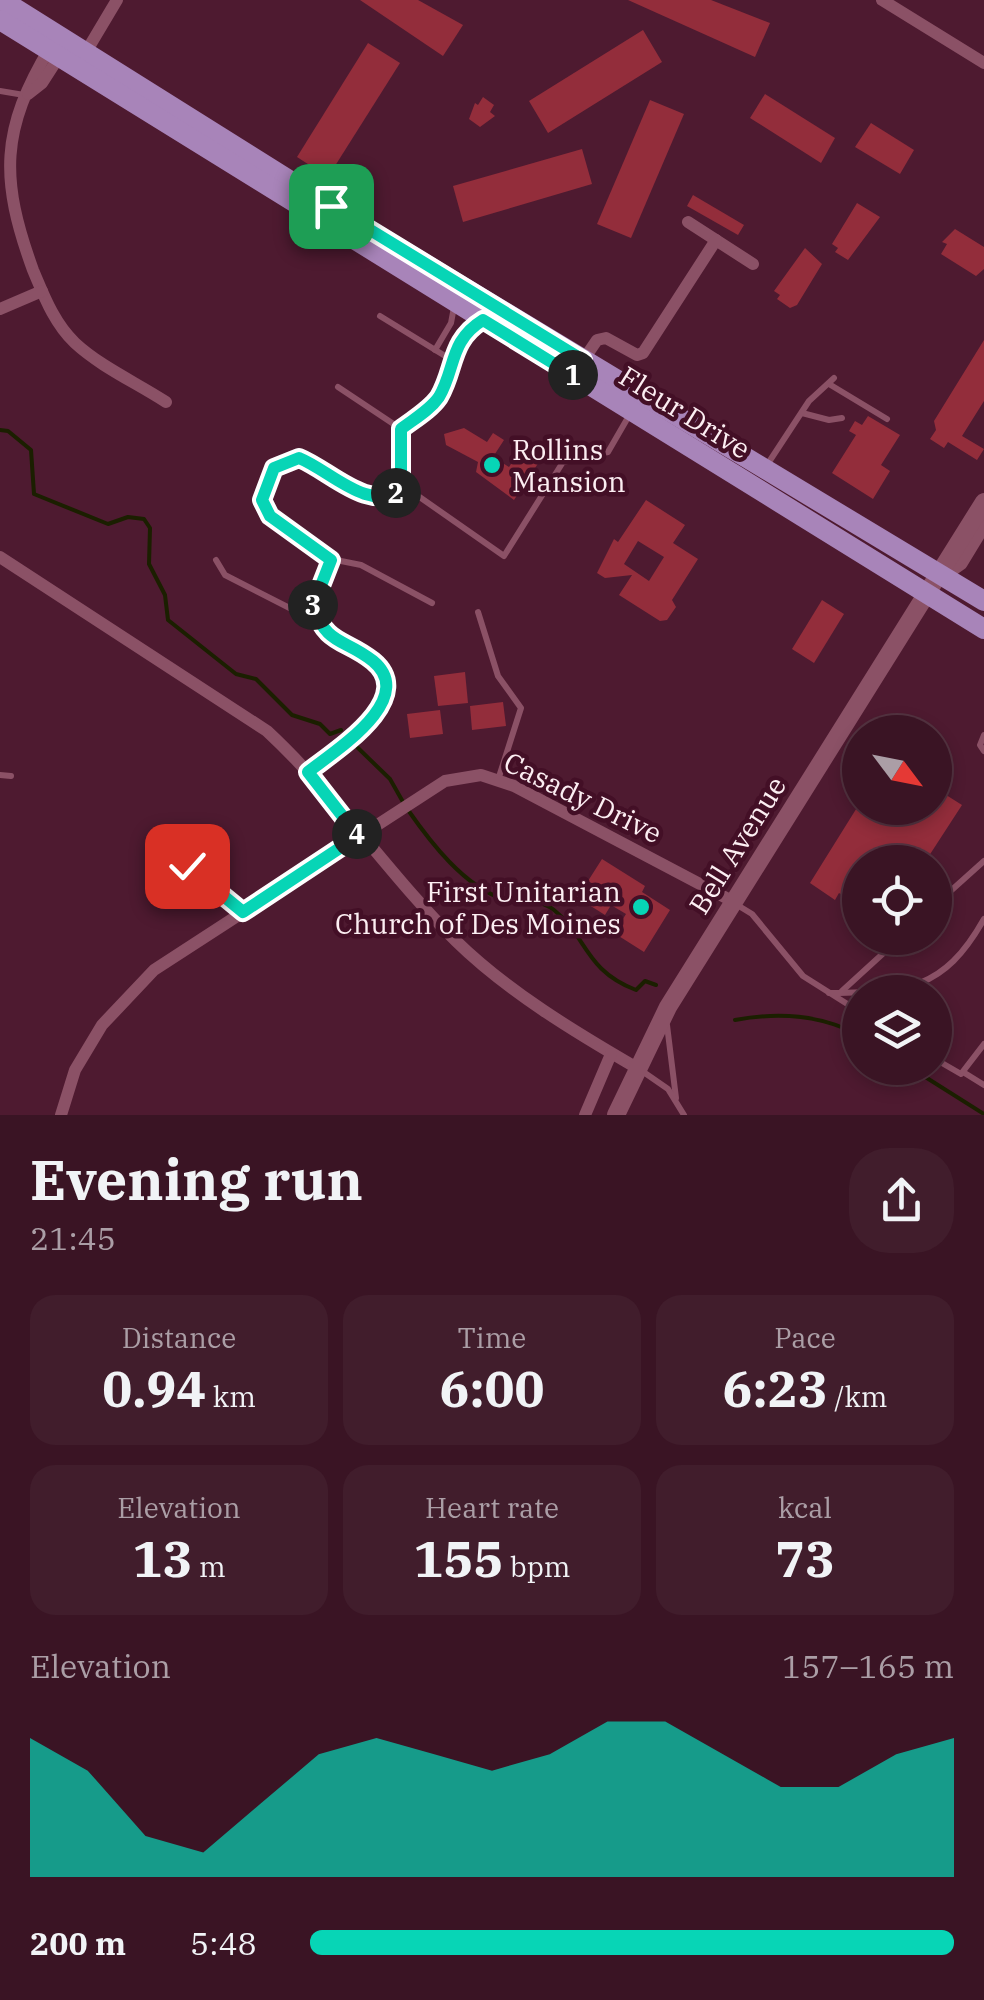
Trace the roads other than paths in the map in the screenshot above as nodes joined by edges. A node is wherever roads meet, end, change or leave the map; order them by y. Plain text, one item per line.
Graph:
1 (2, 0) edge
2 (118, 0) edge
3 (882, 0) edge
4 (0, 20) edge
5 (66, 51) junction
6 (984, 63) edge
7 (0, 91) edge
8 (26, 96) junction
9 (4, 140) edge
10 (688, 222) dead end
11 (716, 240) junction
12 (753, 264) dead end
13 (42, 291) junction
14 (454, 301) junction
15 (0, 309) edge
16 (380, 316) dead end
17 (451, 323) junction
18 (475, 326) junction
19 (436, 350) junction
20 (450, 359) junction
21 (578, 368) junction
22 (338, 388) dead end
23 (166, 402) dead end
24 (637, 403) junction
25 (802, 413) junction
26 (842, 418) dead end
27 (886, 420) dead end
28 (401, 429) junction
29 (581, 461) junction
30 (583, 470) dead end
31 (759, 478) junction
32 (400, 484) junction
33 (984, 502) edge
34 (984, 520) edge
35 (966, 550) junction
36 (0, 557) edge
37 (216, 560) dead end
38 (331, 560) junction
39 (942, 574) junction
40 (984, 593) edge
41 (929, 594) junction
42 (984, 601) edge
43 (432, 603) dead end
44 (478, 612) dead end
45 (318, 622) junction
46 (984, 629) edge
47 (984, 735) edge
48 (984, 751) edge
49 (308, 772) junction
50 (0, 775) edge
51 (10, 776) dead end
52 (498, 780) junction
53 (358, 836) junction
54 (984, 860) edge
55 (187, 866) dead end
56 (952, 890) edge
57 (734, 902) junction
58 (243, 912) junction
59 (984, 919) edge
60 (881, 955) edge
61 (829, 992) junction
62 (840, 992) junction
63 (842, 1000) edge
64 (668, 1007) junction
65 (984, 1044) edge
66 (612, 1054) junction
67 (952, 1066) edge
68 (636, 1068) junction
69 (963, 1072) junction
70 (984, 1085) edge
71 (676, 1098) junction
72 (61, 1115) edge
73 (586, 1115) edge
74 (616, 1115) edge
75 (684, 1115) edge

1 - 5 main road, Fleur Drive
2 - 5 street
3 - 6 street
4 - 5 main road, Fleur Drive
5 - 8 street
5 - 14 main road, Fleur Drive
5 - 21 main road, Fleur Drive
7 - 8 lane
8 - 9 street
9 - 13 street
10 - 11 street
11 - 12 street
11 - 21 street
13 - 15 street
13 - 23 street
14 - 17 lane
14 - 18 main road, Fleur Drive
16 - 19 lane
17 - 18 lane
17 - 19 lane
18 - 20 lane
18 - 21 main road, Fleur Drive
19 - 20 lane
20 - 28 lane
21 - 24 main road, Fleur Drive
22 - 28 lane
24 - 29 lane
24 - 31 main road, Fleur Drive
25 - 26 lane
25 - 27 lane
25 - 31 lane
28 - 32 lane
29 - 30 lane
29 - 32 lane
31 - 39 main road, Fleur Drive
31 - 41 main road, Fleur Drive
32 - 38 lane
33 - 39 main road, Bell Avenue
34 - 35 main road, Bell Avenue
35 - 39 main road, Bell Avenue
35 - 40 main road
36 - 49 street
37 - 45 lane
38 - 43 lane
38 - 45 lane
39 - 41 main road, Bell Avenue
39 - 42 main road, Fleur Drive
41 - 46 main road, Fleur Drive
41 - 57 main road, Bell Avenue
44 - 52 lane
45 - 49 lane
47 - 48 lane
49 - 53 street
50 - 51 lane
52 - 53 street, Casady Drive
52 - 57 street, Casady Drive
53 - 58 street, Casady Drive
53 - 66 street
54 - 56 lane
55 - 58 lane
57 - 61 lane
57 - 64 main road, Bell Avenue
58 - 72 street, Casady Drive
59 - 62 lane
60 - 62 lane
61 - 62 lane
61 - 63 lane
64 - 68 main road, Bell Avenue
64 - 71 lane
65 - 69 lane
66 - 68 street
66 - 73 street
67 - 69 lane
68 - 71 lane
68 - 74 main road, Bell Avenue
69 - 70 lane
71 - 75 lane

